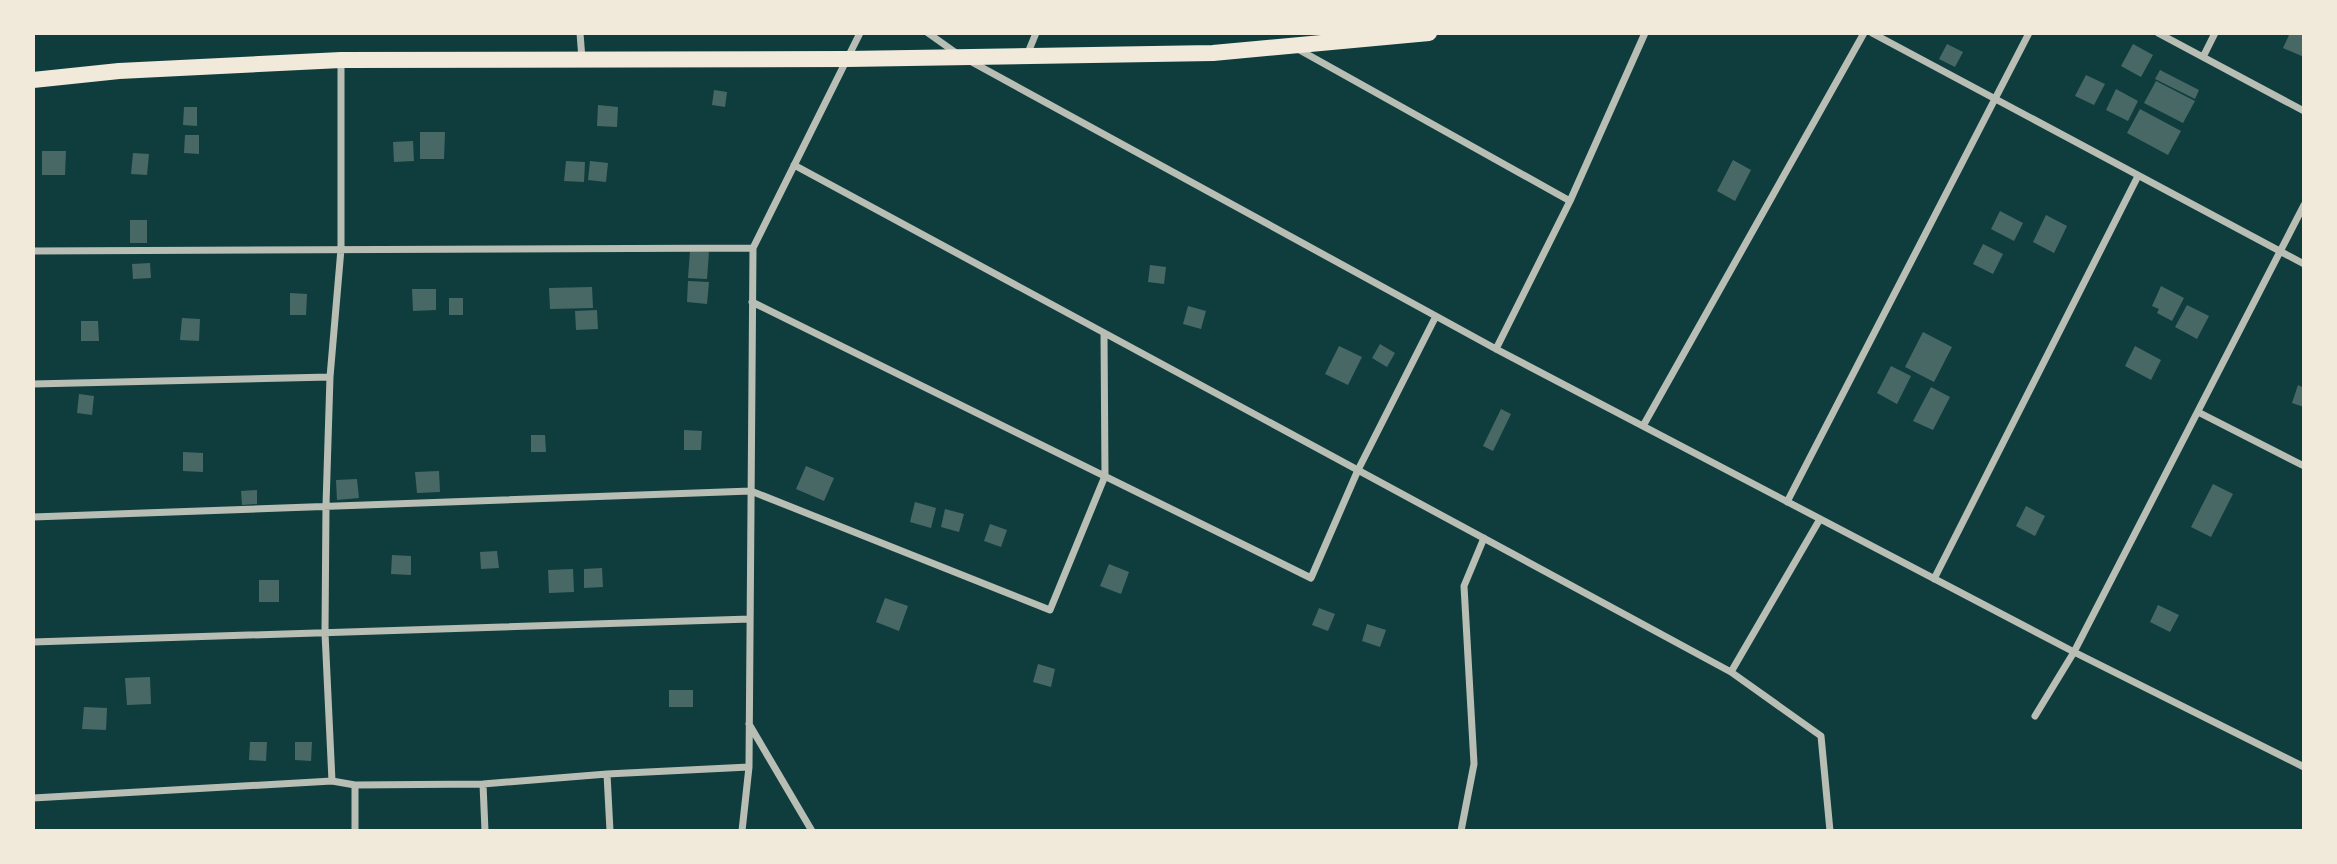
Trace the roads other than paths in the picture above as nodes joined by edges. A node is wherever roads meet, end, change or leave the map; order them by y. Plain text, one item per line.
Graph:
1 (580, 33) edge
2 (860, 33) edge
3 (928, 33) edge
4 (1037, 33) edge
5 (1429, 33) edge
6 (1645, 33) edge
7 (1864, 33) edge
8 (1872, 33) edge
9 (2029, 33) edge
10 (2158, 33) edge
11 (2215, 33) edge
12 (1293, 46) junction
13 (1027, 56) junction
14 (963, 57) junction
15 (2203, 57) junction
16 (582, 59) junction
17 (847, 59) junction
18 (341, 60) junction
19 (33, 80) edge
20 (1995, 99) junction
21 (2304, 111) edge
22 (794, 165) junction
23 (2138, 176) junction
24 (1570, 201) junction
25 (2304, 205) edge
26 (753, 248) junction
27 (341, 250) junction
28 (33, 251) edge
29 (2281, 251) junction
30 (2304, 264) edge
31 (752, 302) junction
32 (1436, 316) junction
33 (1104, 333) junction
34 (1496, 349) junction
35 (330, 377) junction
36 (33, 384) edge
37 (2197, 412) junction
38 (1643, 426) junction
39 (2304, 466) edge
40 (1357, 470) junction
41 (1105, 477) junction
42 (751, 491) junction
43 (1787, 502) junction
44 (326, 505) junction
45 (33, 517) edge
46 (1819, 519) junction
47 (1484, 538) junction
48 (1934, 579) junction
49 (750, 619) junction
50 (325, 633) junction
51 (33, 642) edge
52 (2074, 652) junction
53 (1731, 672) junction
54 (2035, 716) dead end
55 (749, 723) junction
56 (749, 767) junction
57 (2304, 767) edge
58 (607, 774) junction
59 (332, 781) junction
60 (483, 784) junction
61 (355, 785) junction
62 (33, 797) edge
63 (355, 831) edge
64 (485, 831) edge
65 (610, 831) edge
66 (742, 831) edge
67 (812, 831) edge
68 (1461, 831) edge
69 (1830, 831) edge

1 - 16 street
2 - 17 street
3 - 14 street
4 - 13 street
5 - 12 main road
6 - 24 street
7 - 38 street
8 - 20 street
9 - 20 street
10 - 15 street
11 - 15 street
12 - 13 main road
12 - 24 street
13 - 14 main road
14 - 17 main road
14 - 32 street
15 - 21 street
16 - 17 main road
16 - 18 main road
17 - 22 street
18 - 19 main road
18 - 27 street
20 - 23 street
20 - 43 street
22 - 26 street
22 - 33 street
23 - 29 street
23 - 48 street
24 - 34 street
25 - 29 street
26 - 27 street
26 - 31 street
27 - 28 street
27 - 35 street
29 - 30 street
29 - 37 street
31 - 41 street
31 - 42 street
32 - 34 street
32 - 40 street
33 - 40 street
33 - 41 street
34 - 38 street
35 - 36 street
35 - 44 street
37 - 39 street
37 - 52 street
38 - 43 street
40 - 41 street
40 - 47 street
41 - 42 street
42 - 44 street
42 - 49 street
43 - 46 street
44 - 45 street
44 - 50 street
46 - 48 street
46 - 53 street
47 - 53 street
47 - 68 street
48 - 52 street
49 - 50 street
49 - 55 street
50 - 51 street
50 - 59 street
52 - 54 street
52 - 57 street
53 - 69 street
55 - 56 street
55 - 67 street
56 - 58 street
56 - 66 street
58 - 60 street
58 - 65 street
59 - 61 street
59 - 62 street
60 - 61 street
60 - 64 street
61 - 63 street

